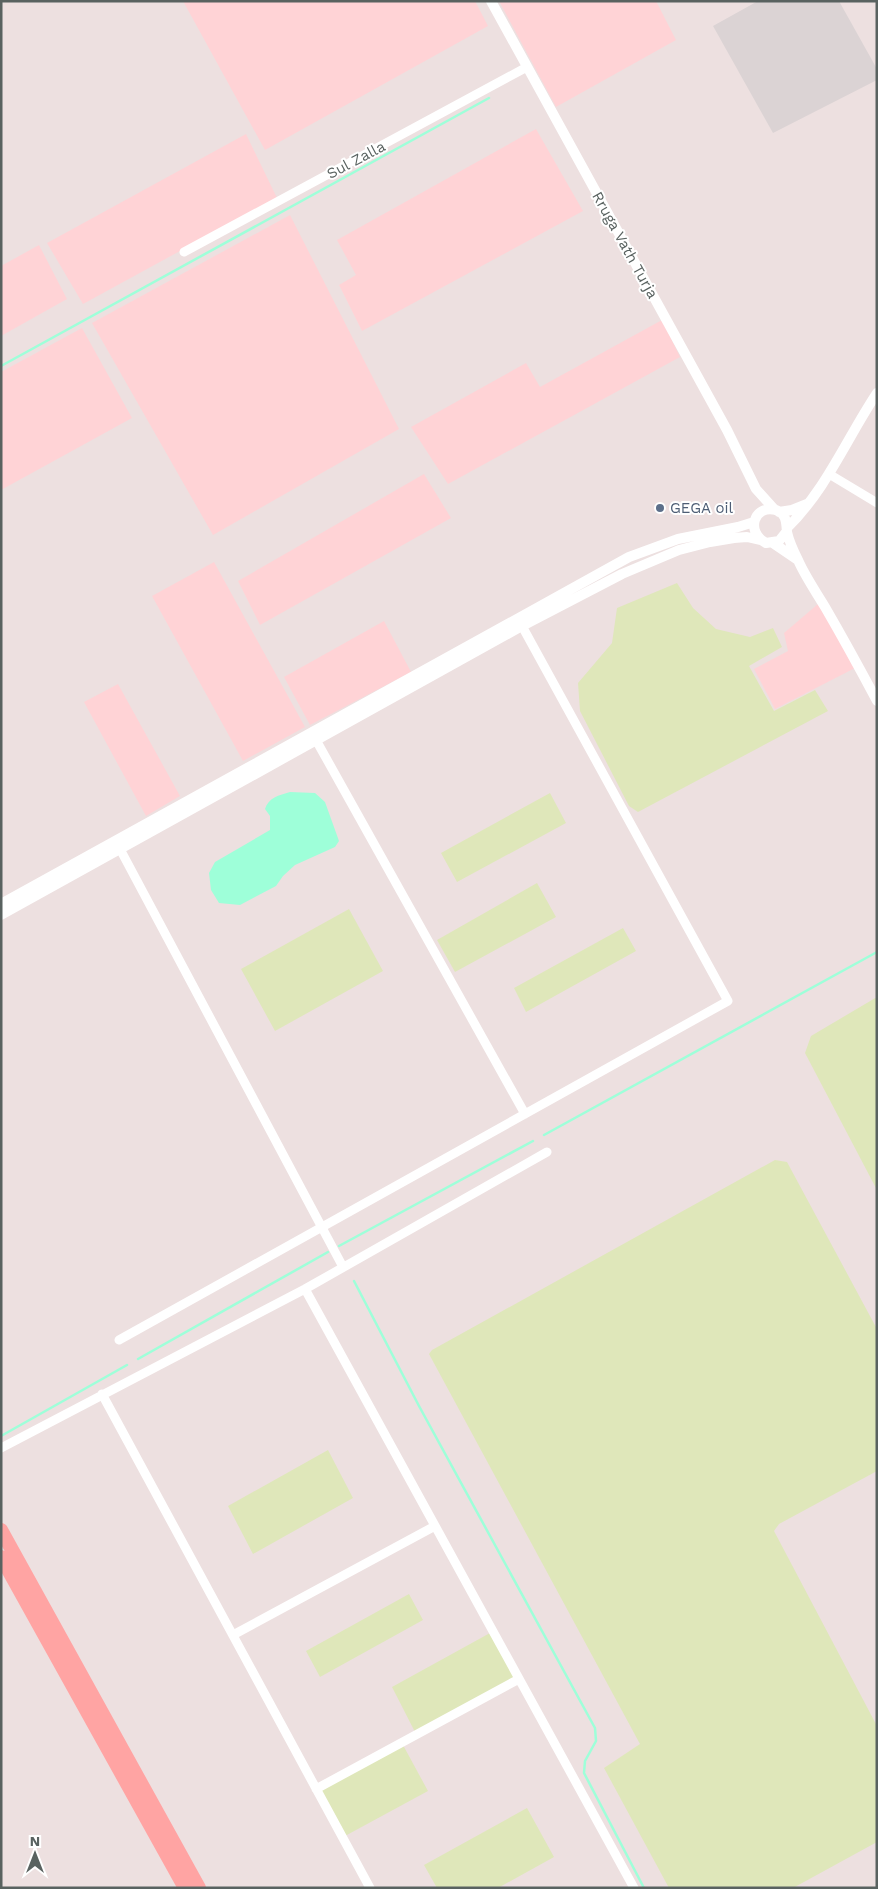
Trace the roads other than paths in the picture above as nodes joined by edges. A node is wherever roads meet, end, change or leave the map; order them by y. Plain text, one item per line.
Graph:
1 (491, 1) edge
2 (527, 68) junction
3 (184, 252) dead end
4 (877, 393) edge
5 (829, 474) junction
6 (756, 490) junction
7 (877, 503) edge
8 (808, 504) junction
9 (777, 511) junction
10 (756, 519) junction
11 (787, 530) junction
12 (760, 540) junction
13 (772, 544) junction
14 (798, 560) junction
15 (522, 626) junction
16 (877, 701) edge
17 (316, 740) junction
18 (120, 850) junction
19 (1, 904) edge
20 (1, 915) edge
21 (525, 1114) junction
22 (546, 1152) dead end
23 (323, 1228) junction
24 (343, 1267) junction
25 (305, 1289) junction
26 (119, 1340) dead end
27 (102, 1394) junction
28 (1, 1448) edge
29 (435, 1526) junction
30 (1, 1530) edge
31 (1, 1557) edge
32 (233, 1635) junction
33 (519, 1679) junction
34 (316, 1789) junction
35 (631, 1887) edge
36 (185, 1888) edge
37 (199, 1888) edge
38 (370, 1888) edge

1 - 2 street, Rruga Vath Turja
2 - 3 street, Sul Zalla
2 - 6 street, Rruga Vath Turja
4 - 5 street
5 - 7 street
5 - 8 street
6 - 9 street, Rruga Vath Turja
6 - 10 street, Rruga Vath Turja
8 - 9 street
8 - 11 street
9 - 10 street
9 - 11 street, Rruga Vath Turja
10 - 12 street, Rruga Vath Turja
10 - 19 street
11 - 13 street
11 - 14 street, Rruga Vath Turja
12 - 13 street, Rruga Vath Turja
12 - 15 street
13 - 14 street, Rruga Vath Turja
14 - 16 street, Rruga Vath Turja
15 - 17 street
15 - 21 street
17 - 18 street
17 - 21 street
18 - 20 street
18 - 23 street
21 - 23 street
22 - 24 street
23 - 24 street
23 - 26 street
24 - 25 street
25 - 27 street
25 - 29 street
27 - 28 street
27 - 32 street
29 - 32 street
29 - 33 street
30 - 37 main road
31 - 36 main road
32 - 34 street
33 - 34 street
33 - 35 street
34 - 38 street

